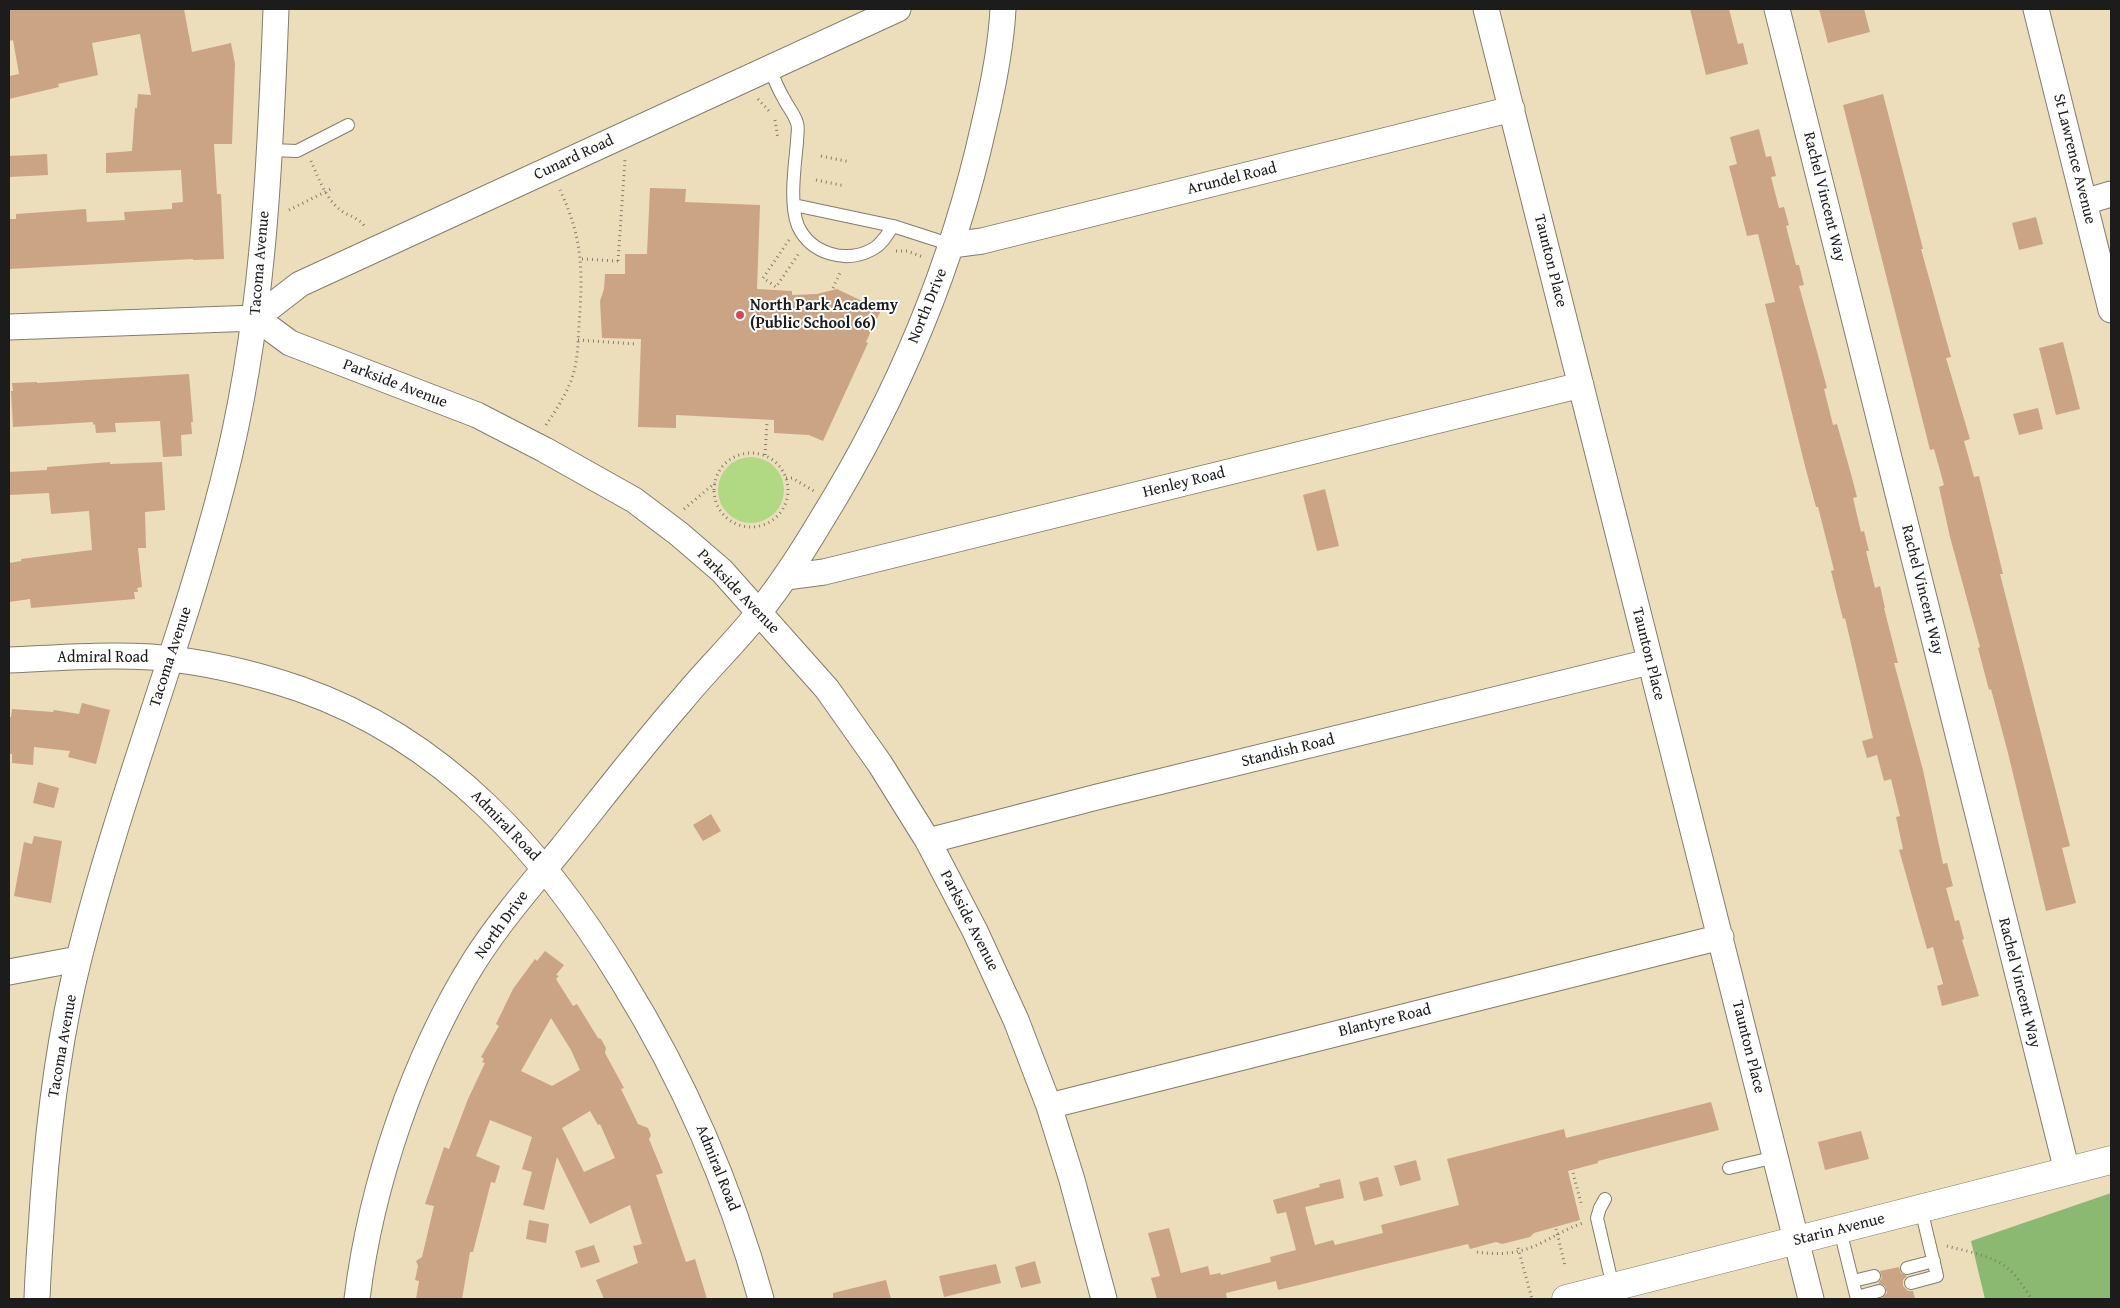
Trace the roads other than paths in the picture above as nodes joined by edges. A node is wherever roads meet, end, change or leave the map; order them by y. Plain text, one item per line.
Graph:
1 (276, 9) edge
2 (898, 9) edge
3 (1003, 9) edge
4 (1486, 9) edge
5 (1777, 9) edge
6 (2036, 9) edge
7 (770, 68) junction
8 (1512, 109) junction
9 (348, 125) dead end
10 (271, 150) junction
11 (2111, 194) edge
12 (2084, 202) junction
13 (794, 206) junction
14 (893, 226) junction
15 (952, 245) junction
16 (2111, 310) edge
17 (256, 318) junction
18 (9, 327) edge
19 (1581, 385) junction
20 (786, 577) junction
21 (760, 613) junction
22 (9, 660) edge
23 (170, 660) junction
24 (1649, 662) junction
25 (928, 841) junction
26 (545, 868) junction
27 (1720, 937) junction
28 (78, 959) junction
29 (9, 972) edge
30 (1049, 1106) junction
31 (1776, 1157) junction
32 (2111, 1160) edge
33 (1729, 1168) dead end
34 (2067, 1171) junction
35 (1605, 1199) dead end
36 (1921, 1209) junction
37 (1840, 1230) junction
38 (1797, 1241) junction
39 (1934, 1261) junction
40 (1907, 1268) dead end
41 (1874, 1276) dead end
42 (1853, 1281) junction
43 (1911, 1283) dead end
44 (1613, 1287) junction
45 (1878, 1291) dead end
46 (1857, 1298) edge
47 (37, 1299) edge
48 (356, 1299) edge
49 (762, 1299) edge
50 (1104, 1299) edge
51 (1566, 1299) edge
52 (1811, 1299) edge

1 - 10 street, Tacoma Avenue
2 - 7 street, Cunard Road
3 - 15 street, North Drive
4 - 8 street, Taunton Place
5 - 34 street, Rachel Vincent Way
6 - 12 street, St Lawrence Avenue
7 - 13 lane
7 - 17 street, Cunard Road
8 - 15 street, Arundel Road
8 - 19 street, Taunton Place
9 - 10 lane
10 - 17 street, Tacoma Avenue
11 - 12 street
12 - 16 street, St Lawrence Avenue
13 - 14 lane
13 - 14 lane
14 - 15 lane
15 - 20 street, North Drive
17 - 18 street
17 - 21 street, Parkside Avenue
17 - 23 street, Tacoma Avenue
19 - 20 street, Henley Road
19 - 24 street, Taunton Place
20 - 21 street, North Drive
21 - 25 street, Parkside Avenue
21 - 26 street, North Drive
22 - 23 street, Admiral Road
23 - 26 street, Admiral Road
23 - 28 street, Tacoma Avenue
24 - 25 street, Standish Road
24 - 27 street, Taunton Place
25 - 30 street, Parkside Avenue
26 - 48 street, North Drive
26 - 49 street, Admiral Road
27 - 30 street, Blantyre Road
27 - 31 street, Taunton Place
28 - 29 street
28 - 47 street, Tacoma Avenue
30 - 50 street, Parkside Avenue
31 - 33 lane
31 - 38 street, Taunton Place
32 - 34 street, Starin Avenue
34 - 36 street, Starin Avenue
35 - 44 lane
36 - 37 street, Starin Avenue
36 - 39 lane
37 - 38 street, Starin Avenue
37 - 42 lane
38 - 44 street, Starin Avenue
38 - 52 street, Taunton Place
39 - 40 lane
39 - 43 lane
41 - 42 lane
42 - 46 lane
44 - 51 street, Starin Avenue
45 - 46 lane

